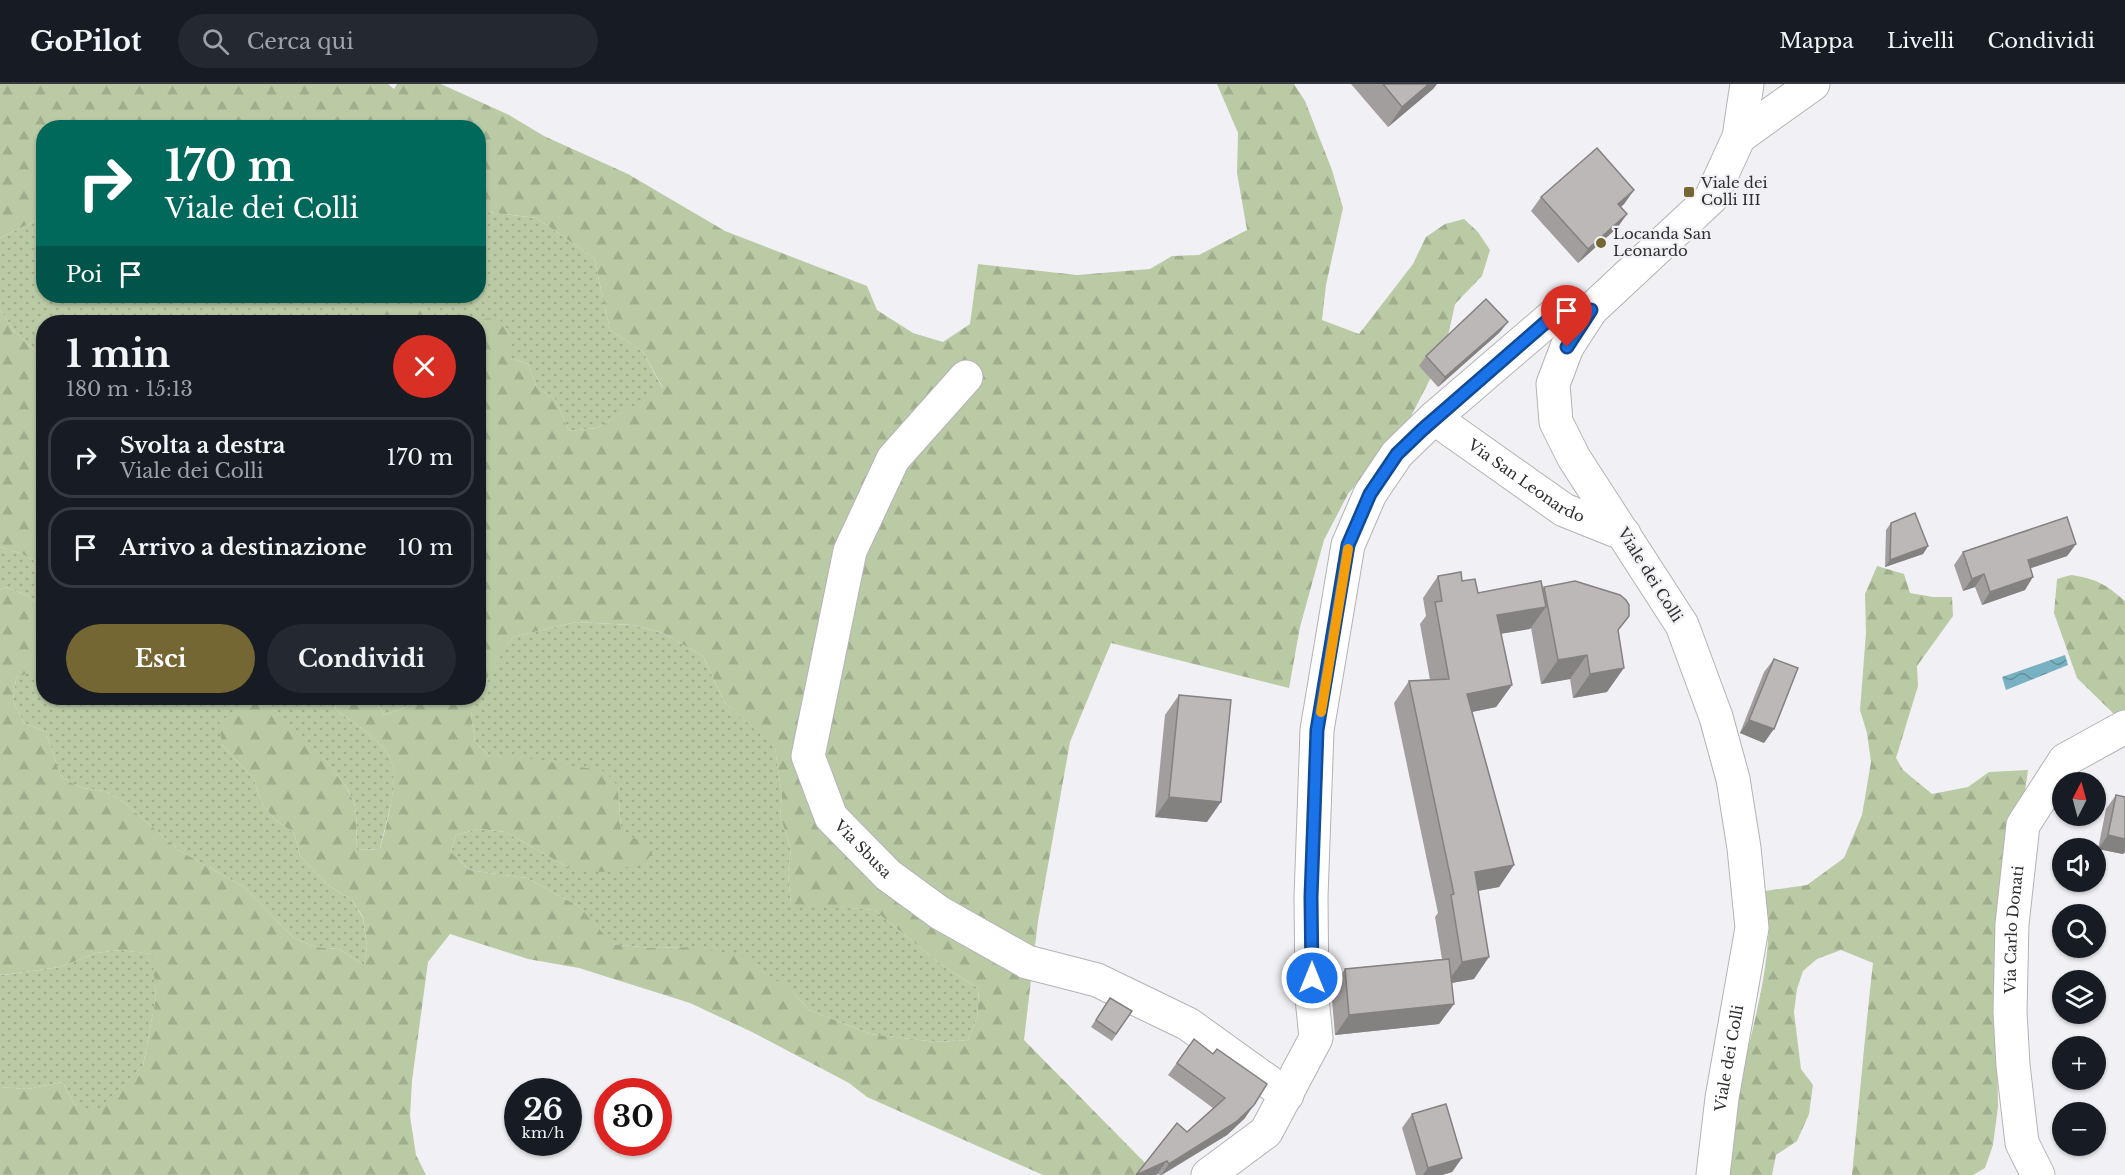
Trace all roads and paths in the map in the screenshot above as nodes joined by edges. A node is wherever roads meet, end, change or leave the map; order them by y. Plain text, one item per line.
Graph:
1 (1747, 84) edge
2 (1813, 84) edge
3 (1739, 137) junction
4 (1591, 310) junction
5 (966, 377) dead end
6 (1434, 418) junction
7 (1624, 534) junction
8 (2125, 727) edge
9 (1287, 1095) junction
10 (1208, 1175) edge
11 (1713, 1175) edge
12 (2038, 1175) edge

1 - 3 street, Viale dei Colli
2 - 3 street
3 - 4 street, Viale dei Colli
4 - 6 street
4 - 7 street, Viale dei Colli
5 - 9 street, Via Sbusa
6 - 7 street, Via San Leonardo
6 - 9 street
7 - 11 street, Viale dei Colli
8 - 12 street, Via Carlo Donati
9 - 10 street

